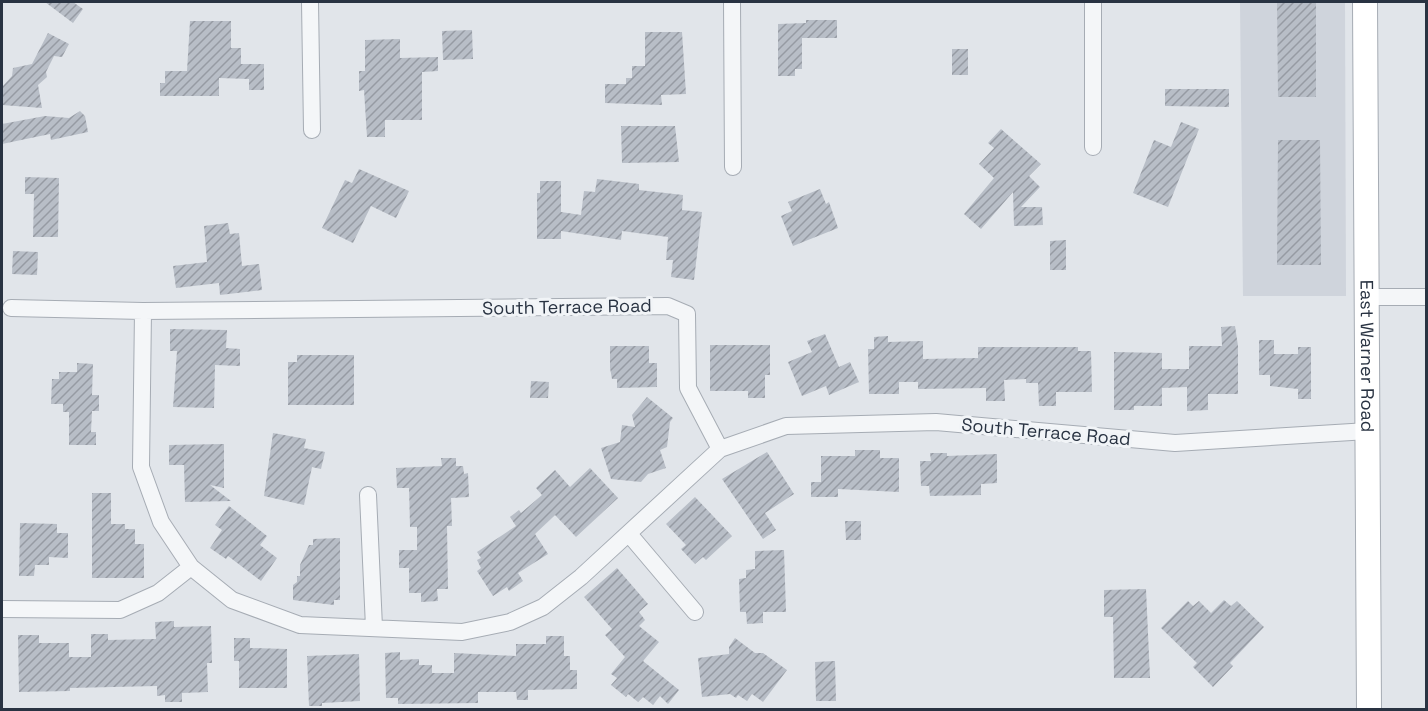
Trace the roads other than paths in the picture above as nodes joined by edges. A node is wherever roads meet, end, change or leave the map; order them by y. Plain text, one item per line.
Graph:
1 (310, 2) edge
2 (732, 2) edge
3 (1093, 2) edge
4 (1365, 2) edge
5 (312, 130) dead end
6 (1093, 147) dead end
7 (733, 167) dead end
8 (1367, 297) junction
9 (1426, 297) edge
10 (11, 308) dead end
11 (143, 311) junction
12 (1368, 431) junction
13 (720, 449) junction
14 (368, 495) dead end
15 (629, 534) junction
16 (191, 567) junction
17 (2, 609) edge
18 (695, 612) dead end
19 (374, 627) junction
20 (1369, 710) edge

1 - 5 street
2 - 7 street
3 - 6 street
4 - 8 main road, East Warner Road
8 - 9 street
8 - 12 main road, East Warner Road
10 - 11 street, South Terrace Road
11 - 13 street, South Terrace Road
11 - 16 street
12 - 13 street, South Terrace Road
12 - 20 main road, East Warner Road
13 - 15 street
14 - 19 street
15 - 18 street
15 - 19 street
16 - 17 street
16 - 19 street

